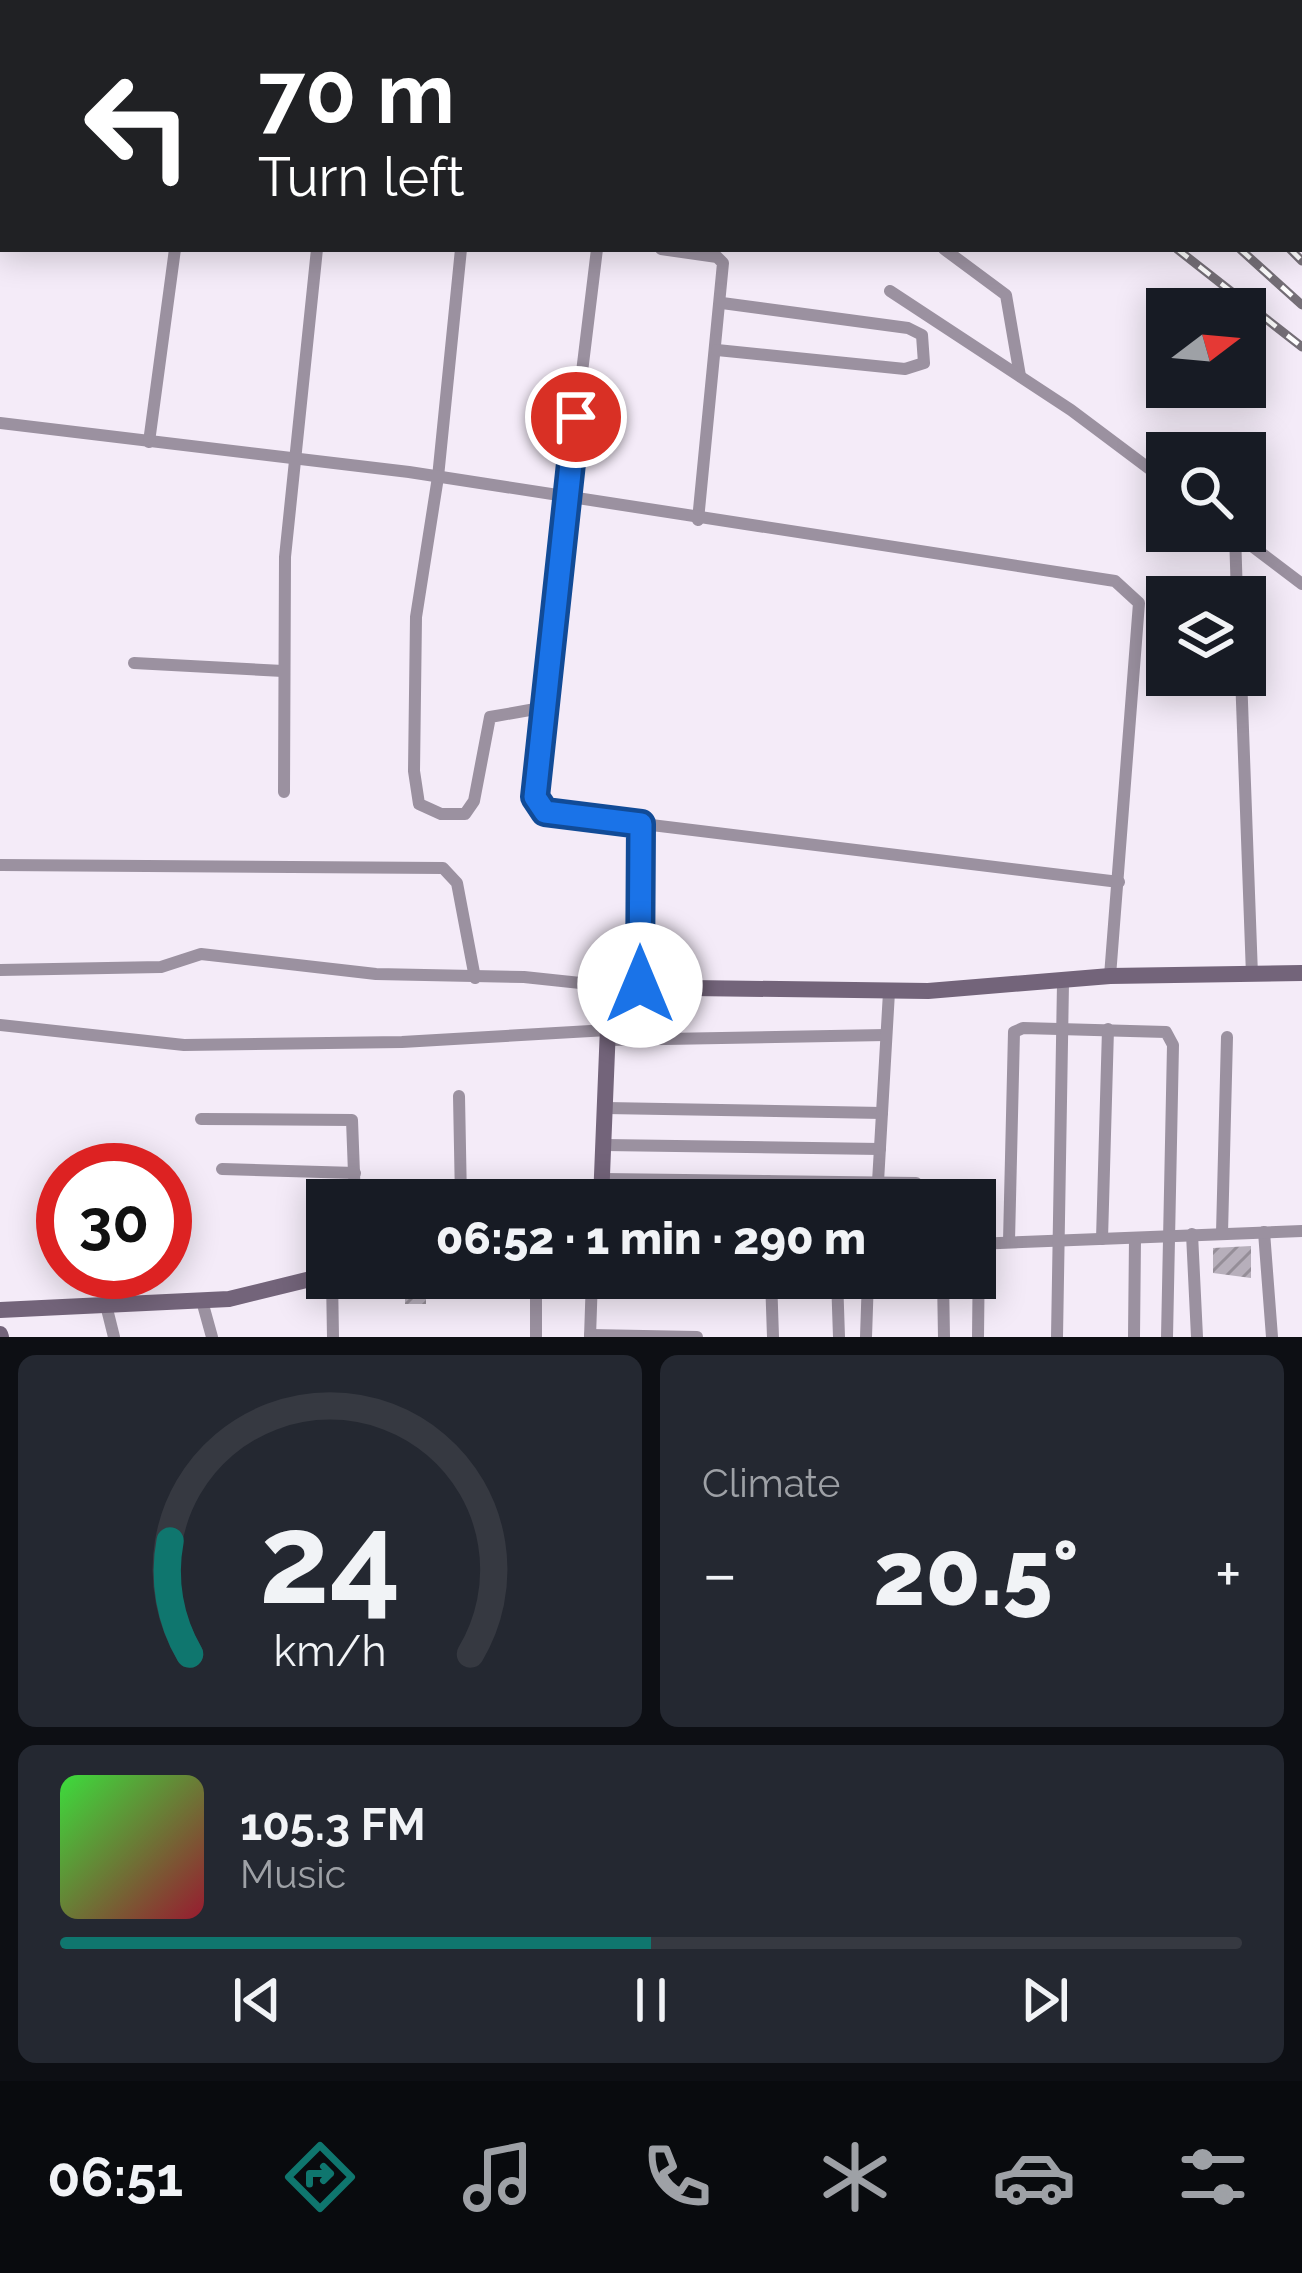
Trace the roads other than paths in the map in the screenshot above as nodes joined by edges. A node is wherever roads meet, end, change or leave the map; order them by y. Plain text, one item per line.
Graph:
1 (175, 252) edge
2 (317, 252) edge
3 (461, 252) edge
4 (597, 252) edge
5 (682, 252) edge
6 (948, 252) edge
7 (890, 291) dead end
8 (722, 303) junction
9 (717, 350) junction
10 (1020, 376) junction
11 (0, 423) edge
12 (148, 442) junction
13 (294, 460) junction
14 (1146, 467) edge
15 (438, 477) junction
16 (566, 498) junction
17 (698, 520) junction
18 (1260, 552) edge
19 (1302, 584) edge
20 (134, 663) dead end
21 (283, 671) junction
22 (1241, 696) edge
23 (541, 707) junction
24 (284, 792) dead end
25 (641, 824) junction
26 (0, 865) edge
27 (1119, 882) junction
28 (0, 970) edge
29 (1302, 973) edge
30 (1252, 975) junction
31 (1110, 976) junction
32 (475, 978) junction
33 (1064, 982) junction
34 (640, 985) junction
35 (618, 987) junction
36 (889, 992) junction
37 (0, 1025) edge
38 (1062, 1028) junction
39 (1108, 1029) junction
40 (608, 1035) junction
41 (886, 1036) junction
42 (1227, 1037) dead end
43 (459, 1096) dead end
44 (606, 1108) junction
45 (882, 1113) junction
46 (201, 1119) dead end
47 (605, 1145) junction
48 (880, 1149) junction
49 (222, 1169) dead end
50 (356, 1173) junction
51 (356, 1179) edge
52 (461, 1179) edge
53 (604, 1179) edge
54 (878, 1179) edge
55 (1302, 1231) edge
56 (1264, 1232) junction
57 (1222, 1233) junction
58 (1192, 1234) junction
59 (1135, 1238) junction
60 (1170, 1238) junction
61 (1102, 1239) junction
62 (1058, 1240) junction
63 (1009, 1241) junction
64 (996, 1242) edge
65 (306, 1282) edge
66 (330, 1299) edge
67 (536, 1299) edge
68 (591, 1299) edge
69 (772, 1299) edge
70 (837, 1299) edge
71 (867, 1299) edge
72 (944, 1299) edge
73 (978, 1299) edge
74 (202, 1301) junction
75 (106, 1305) junction
76 (0, 1310) edge
77 (590, 1336) edge
78 (697, 1336) edge
79 (114, 1337) edge
80 (212, 1337) edge
81 (332, 1337) edge
82 (536, 1337) edge
83 (773, 1337) edge
84 (838, 1337) edge
85 (866, 1337) edge
86 (944, 1337) edge
87 (978, 1337) edge
88 (1057, 1337) edge
89 (1134, 1337) edge
90 (1167, 1337) edge
91 (1197, 1337) edge
92 (1272, 1337) edge

1 - 12 street
2 - 13 street
3 - 15 street
4 - 16 street
5 - 8 street
6 - 10 street
7 - 10 street
8 - 9 street
8 - 9 street
9 - 17 street
10 - 14 street
11 - 12 street
12 - 13 street
13 - 15 street
13 - 21 street
15 - 16 street
15 - 23 street
16 - 17 street
16 - 23 street
17 - 27 street
18 - 19 street
20 - 21 street
21 - 24 street
22 - 30 street
23 - 25 street
25 - 27 street
25 - 34 street
26 - 32 street
27 - 31 street
28 - 32 street
29 - 30 street
30 - 31 street
31 - 33 street
32 - 35 street
33 - 36 street
33 - 38 street
34 - 35 street
34 - 36 street
35 - 40 street
36 - 41 street
37 - 40 street
38 - 39 street
38 - 62 street
38 - 63 street
39 - 60 street
39 - 61 street
40 - 41 street
40 - 44 street
41 - 45 street
42 - 57 street
43 - 52 street
44 - 45 street
44 - 47 street
45 - 48 street
46 - 50 street
47 - 48 street
47 - 53 street
48 - 54 street
49 - 50 street
50 - 51 street
55 - 56 street
56 - 57 street
56 - 92 street
57 - 58 street
58 - 60 street
58 - 91 street
59 - 60 street
59 - 61 street
59 - 89 street
60 - 90 street
61 - 62 street
62 - 63 street
62 - 88 street
63 - 64 street
65 - 74 street
66 - 81 street
67 - 82 street
68 - 77 street
69 - 83 street
70 - 84 street
71 - 85 street
72 - 86 street
73 - 87 street
74 - 75 street
74 - 80 street
75 - 76 street
75 - 79 street
77 - 78 street

